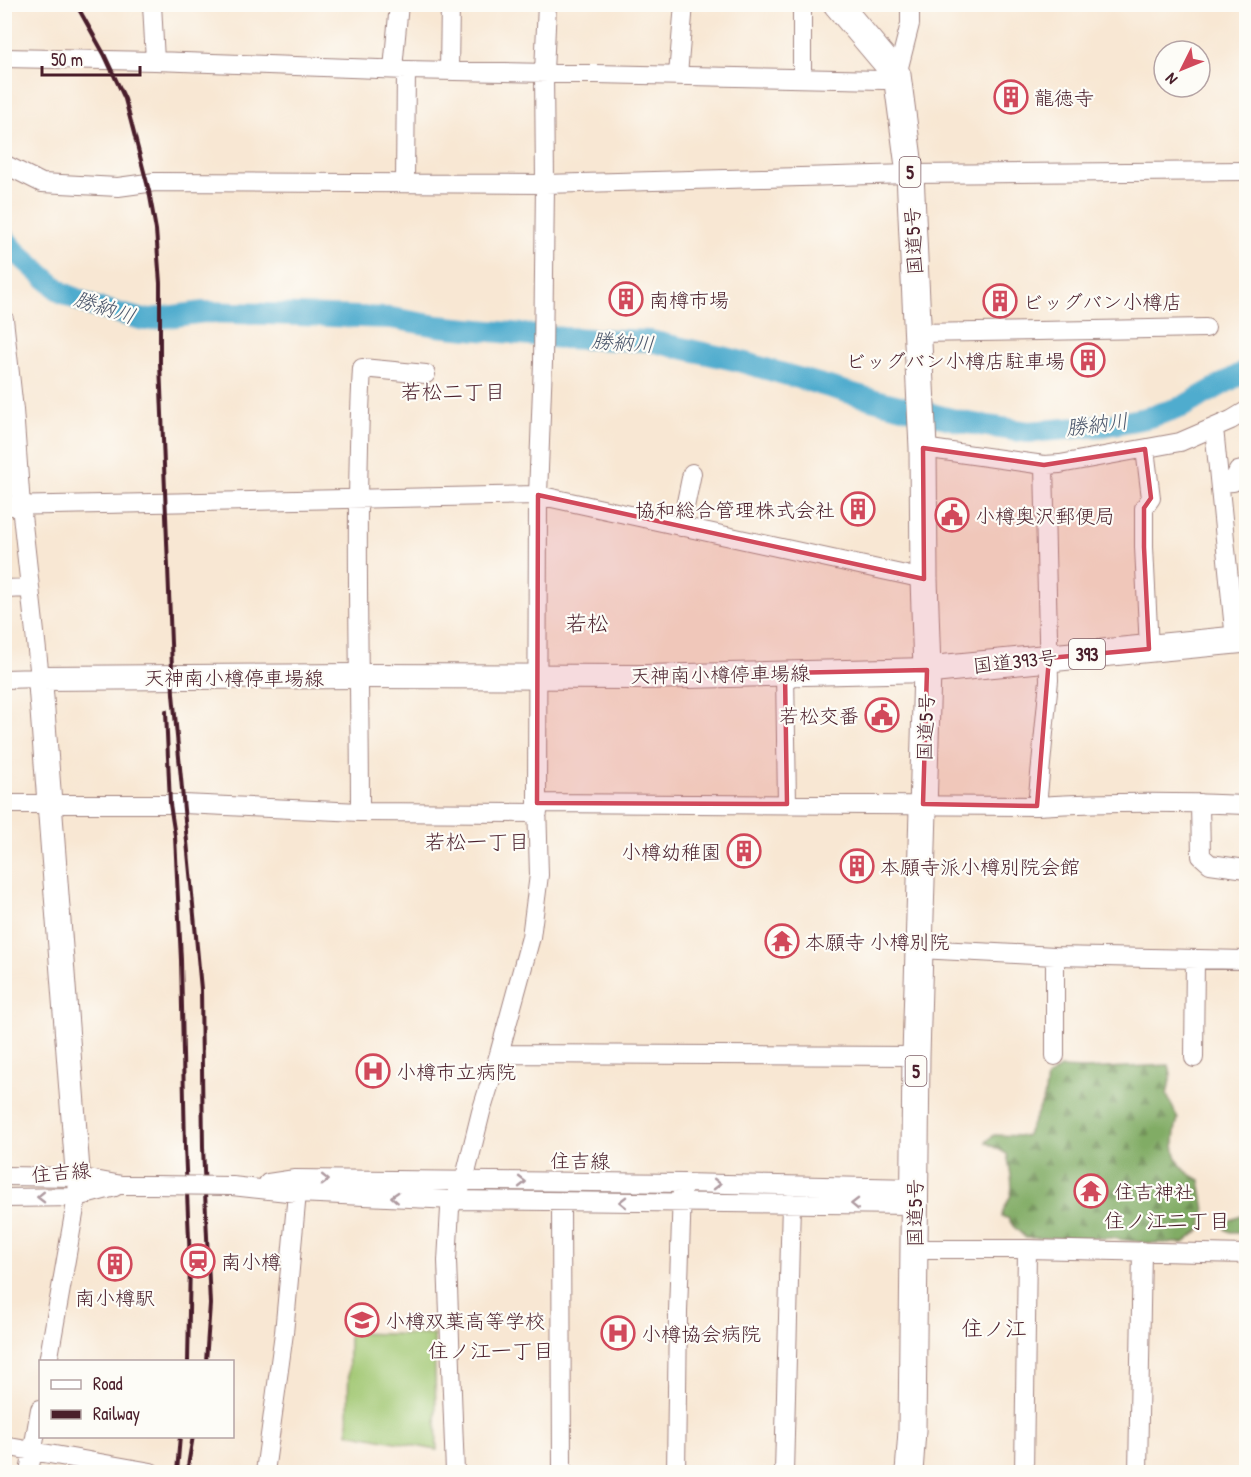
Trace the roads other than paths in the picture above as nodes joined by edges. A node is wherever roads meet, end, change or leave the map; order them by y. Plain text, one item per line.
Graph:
1 (152, 4) edge
2 (399, 4) edge
3 (450, 4) edge
4 (547, 4) edge
5 (684, 4) edge
6 (802, 4) edge
7 (837, 4) edge
8 (910, 4) edge
9 (4, 58) edge
10 (155, 61) junction
11 (399, 70) junction
12 (449, 70) junction
13 (544, 72) junction
14 (678, 75) junction
15 (897, 75) junction
16 (802, 78) junction
17 (4, 164) edge
18 (1246, 171) edge
19 (910, 174) junction
20 (405, 182) junction
21 (545, 184) junction
22 (4, 319) edge
23 (1206, 328) dead end
24 (917, 333) junction
25 (426, 374) dead end
26 (9, 410) edge
27 (1246, 411) edge
28 (1214, 428) junction
29 (923, 448) junction
30 (1145, 449) junction
31 (1044, 465) junction
32 (1246, 469) edge
33 (692, 473) dead end
34 (1220, 483) junction
35 (538, 495) junction
36 (357, 500) junction
37 (13, 506) edge
38 (681, 526) junction
39 (924, 579) junction
40 (29, 588) junction
41 (4, 589) edge
42 (1241, 639) edge
43 (1149, 649) junction
44 (1049, 657) junction
45 (927, 670) junction
46 (785, 673) junction
47 (360, 676) junction
48 (539, 676) junction
49 (40, 678) junction
50 (4, 679) edge
51 (1200, 803) junction
52 (4, 804) edge
53 (49, 804) junction
54 (788, 804) junction
55 (923, 804) junction
56 (1246, 805) edge
57 (1038, 806) junction
58 (538, 808) junction
59 (360, 812) junction
60 (1246, 869) edge
61 (919, 949) junction
62 (1055, 956) junction
63 (1195, 959) junction
64 (1246, 960) edge
65 (499, 1054) junction
66 (916, 1056) junction
67 (1055, 1056) dead end
68 (1194, 1058) dead end
69 (4, 1176) edge
70 (464, 1182) junction
71 (683, 1183) junction
72 (239, 1186) junction
73 (78, 1187) junction
74 (297, 1193) junction
75 (913, 1196) junction
76 (4, 1198) edge
77 (454, 1200) junction
78 (561, 1201) junction
79 (682, 1203) junction
80 (790, 1203) junction
81 (914, 1249) junction
82 (1027, 1249) junction
83 (1142, 1251) junction
84 (1246, 1254) edge
85 (48, 1360) edge
86 (39, 1415) edge
87 (4, 1446) edge
88 (33, 1451) junction
89 (121, 1470) edge
90 (29, 1473) edge
91 (151, 1473) edge
92 (265, 1473) edge
93 (455, 1473) edge
94 (562, 1473) edge
95 (676, 1473) edge
96 (784, 1473) edge
97 (909, 1473) edge
98 (1024, 1473) edge
99 (1138, 1473) edge

1 - 10 street
2 - 11 street
3 - 12 street
4 - 13 street
5 - 14 street
6 - 16 street
7 - 15 highway
8 - 15 street
9 - 10 street
10 - 11 street
11 - 12 street
11 - 20 street
12 - 13 street
13 - 14 street
13 - 21 street
14 - 16 street
15 - 16 street
15 - 19 highway, 国道5号 / 5
17 - 20 street
18 - 19 street
19 - 21 street
19 - 24 highway, 国道5号 / 5
20 - 21 street
21 - 35 street
22 - 26 street
23 - 24 street
24 - 29 highway, 国道5号 / 5
25 - 36 street
26 - 37 street
27 - 28 street
28 - 30 street
28 - 34 street
29 - 31 street
29 - 39 highway, 国道5号 / 5
30 - 31 street
30 - 43 street
31 - 44 street
32 - 34 street
33 - 38 street
34 - 42 street
35 - 36 street
35 - 38 street
35 - 48 street
36 - 37 street
36 - 47 street
37 - 40 street
38 - 39 street
39 - 45 highway, 国道5号 / 5
40 - 41 street
40 - 49 street
42 - 43 highway, 国道393号 / 393
43 - 44 highway, 国道393号 / 393
44 - 45 highway, 国道393号 / 393
44 - 57 street
45 - 46 main road, 天神南小樽停車場線
45 - 55 highway, 国道5号 / 5
46 - 48 main road, 天神南小樽停車場線
46 - 54 street
47 - 48 main road, 天神南小樽停車場線
47 - 49 main road, 天神南小樽停車場線
47 - 59 street
48 - 58 street
49 - 50 street
49 - 53 main road
51 - 56 street
51 - 57 street
51 - 60 street
52 - 53 street
53 - 59 street
53 - 73 main road
54 - 55 street
54 - 58 street
55 - 57 street
55 - 61 highway, 国道5号 / 5
58 - 59 street
58 - 65 street
61 - 62 street
61 - 66 highway, 国道5号 / 5
62 - 63 street
62 - 67 street
63 - 64 street
63 - 68 street
65 - 66 street
65 - 70 street
66 - 75 highway, 国道5号 / 5
69 - 73 street, 住吉線
70 -> 71 street, 住吉線
72 -> 70 street, 住吉線
70 - 77 street
71 -> 75 street, 住吉線
71 - 79 street
72 - 73 street, 住吉線, bridge
72 - 74 street, 住吉線
73 -> 76 street, 住吉線
73 - 85 street
77 -> 74 street, 住吉線
74 - 92 street
75 -> 80 street, 住吉線
75 - 81 highway, 国道5号 / 5
77 - 78 street, 住吉線
77 - 93 street
79 -> 78 street, 住吉線
78 - 94 street
79 - 80 street, 住吉線
79 - 95 street
80 - 96 street
81 - 82 street
81 - 97 highway, 国道5号 / 5
82 - 83 street
82 - 98 street
83 - 84 street
83 - 99 street
86 - 88 street
87 - 88 street
88 - 89 street
88 - 90 street
89 - 91 street

